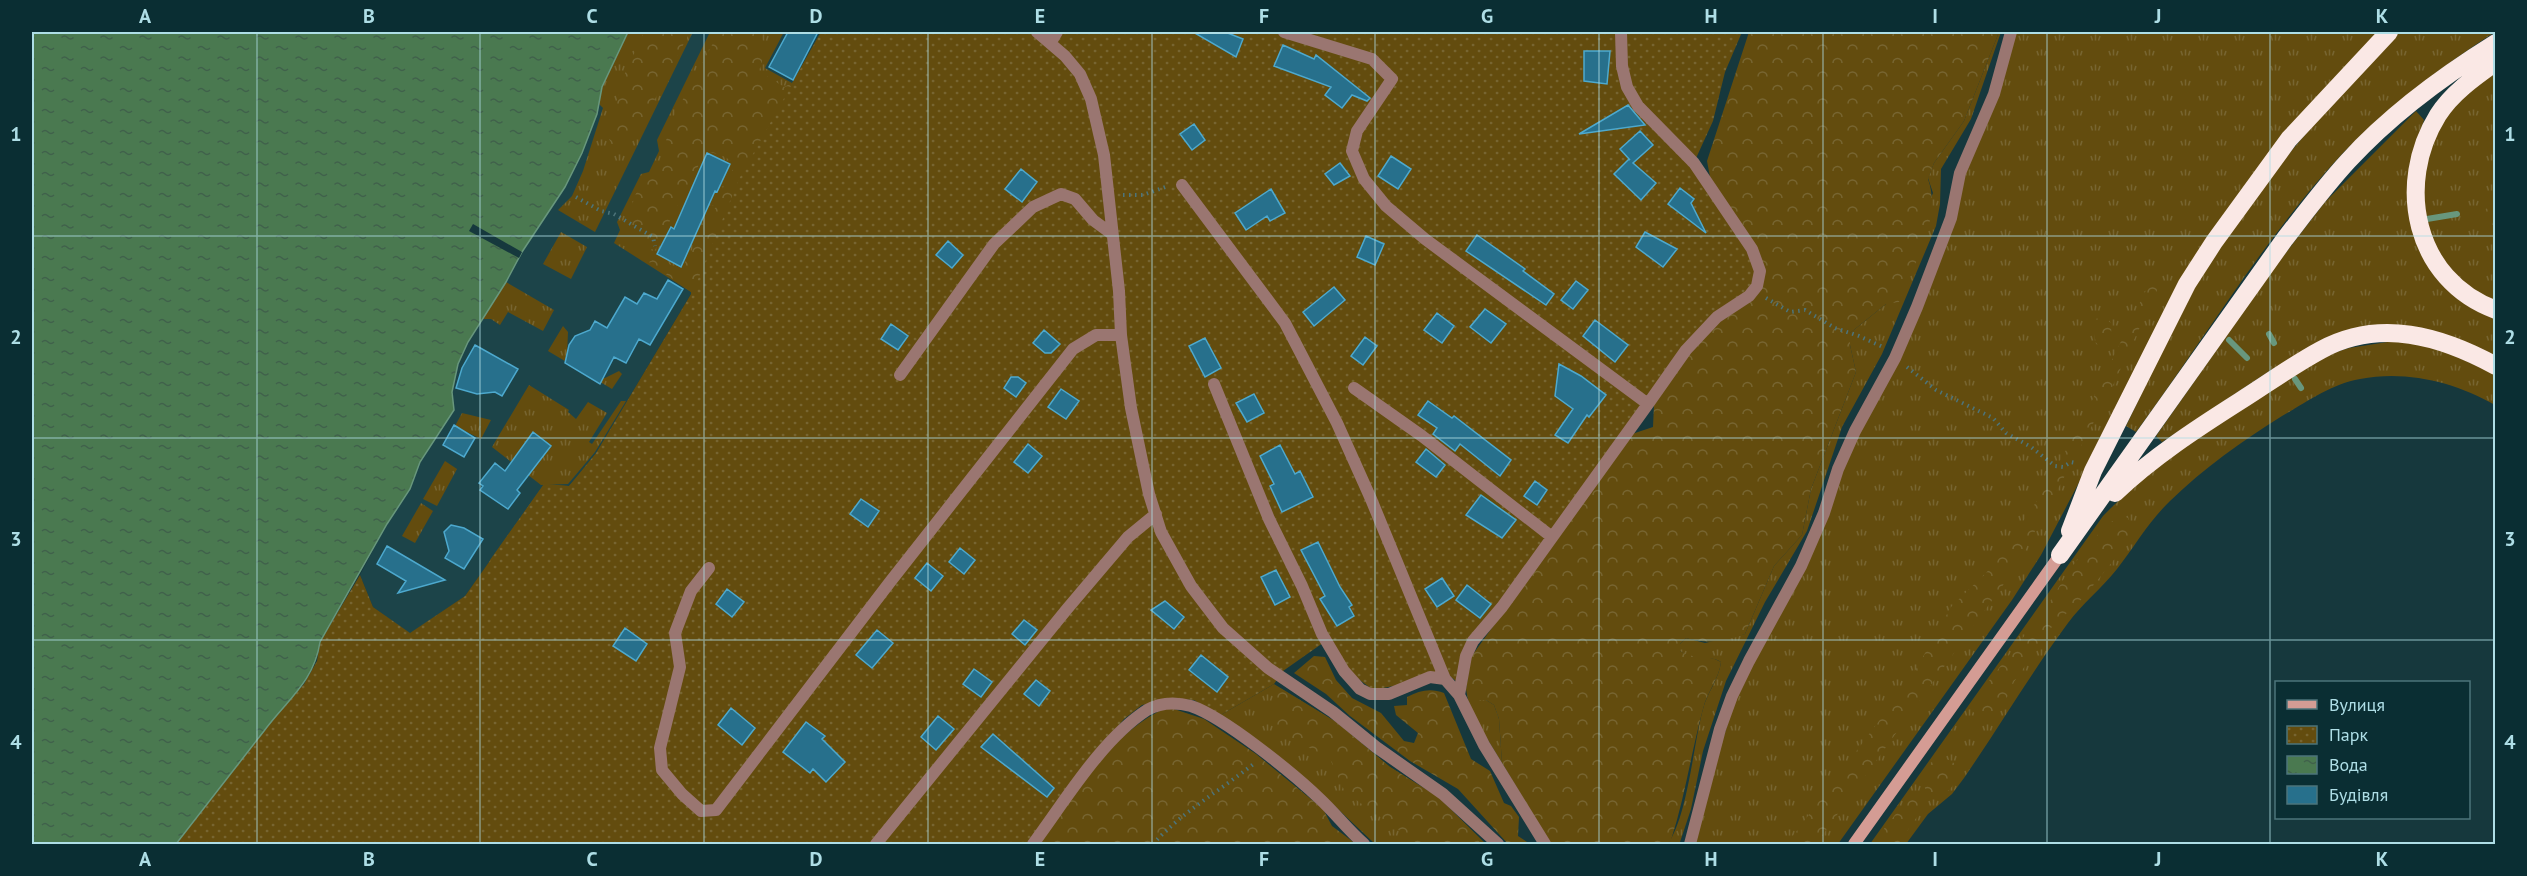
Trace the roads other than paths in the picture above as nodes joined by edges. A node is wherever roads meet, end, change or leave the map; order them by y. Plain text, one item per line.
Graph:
1 (1037, 32) edge
2 (1284, 32) edge
3 (1621, 32) edge
4 (2011, 32) edge
5 (2389, 32) edge
6 (1054, 37) edge
7 (2496, 43) edge
8 (2496, 62) edge
9 (1182, 185) road end
10 (1112, 234) junction
11 (2496, 310) edge
12 (1121, 335) junction
13 (2496, 366) edge
14 (900, 375) dead end
15 (1214, 384) dead end
16 (1354, 388) dead end
17 (1648, 404) junction
18 (1156, 514) junction
19 (1552, 537) junction
20 (2060, 555) junction
21 (709, 568) dead end
22 (1445, 679) junction
23 (1459, 695) junction
24 (876, 844) edge
25 (1033, 844) edge
26 (1364, 844) edge
27 (1498, 844) edge
28 (1545, 844) edge
29 (1690, 844) edge
30 (1854, 844) edge

1 - 6 lane
2 - 17 lane
3 - 17 lane
4 - 29 lane
5 - 20 highway
6 - 10 lane
7 - 20 highway
8 - 11 highway
9 - 22 lane
10 - 12 lane
10 - 14 lane
12 - 18 lane
12 - 21 lane
13 - 20 highway
15 - 22 lane
16 - 19 lane
17 - 19 lane
18 - 24 lane
18 - 27 lane
19 - 23 lane
20 - 30 main road
22 - 23 lane
23 - 28 lane
25 - 26 lane

